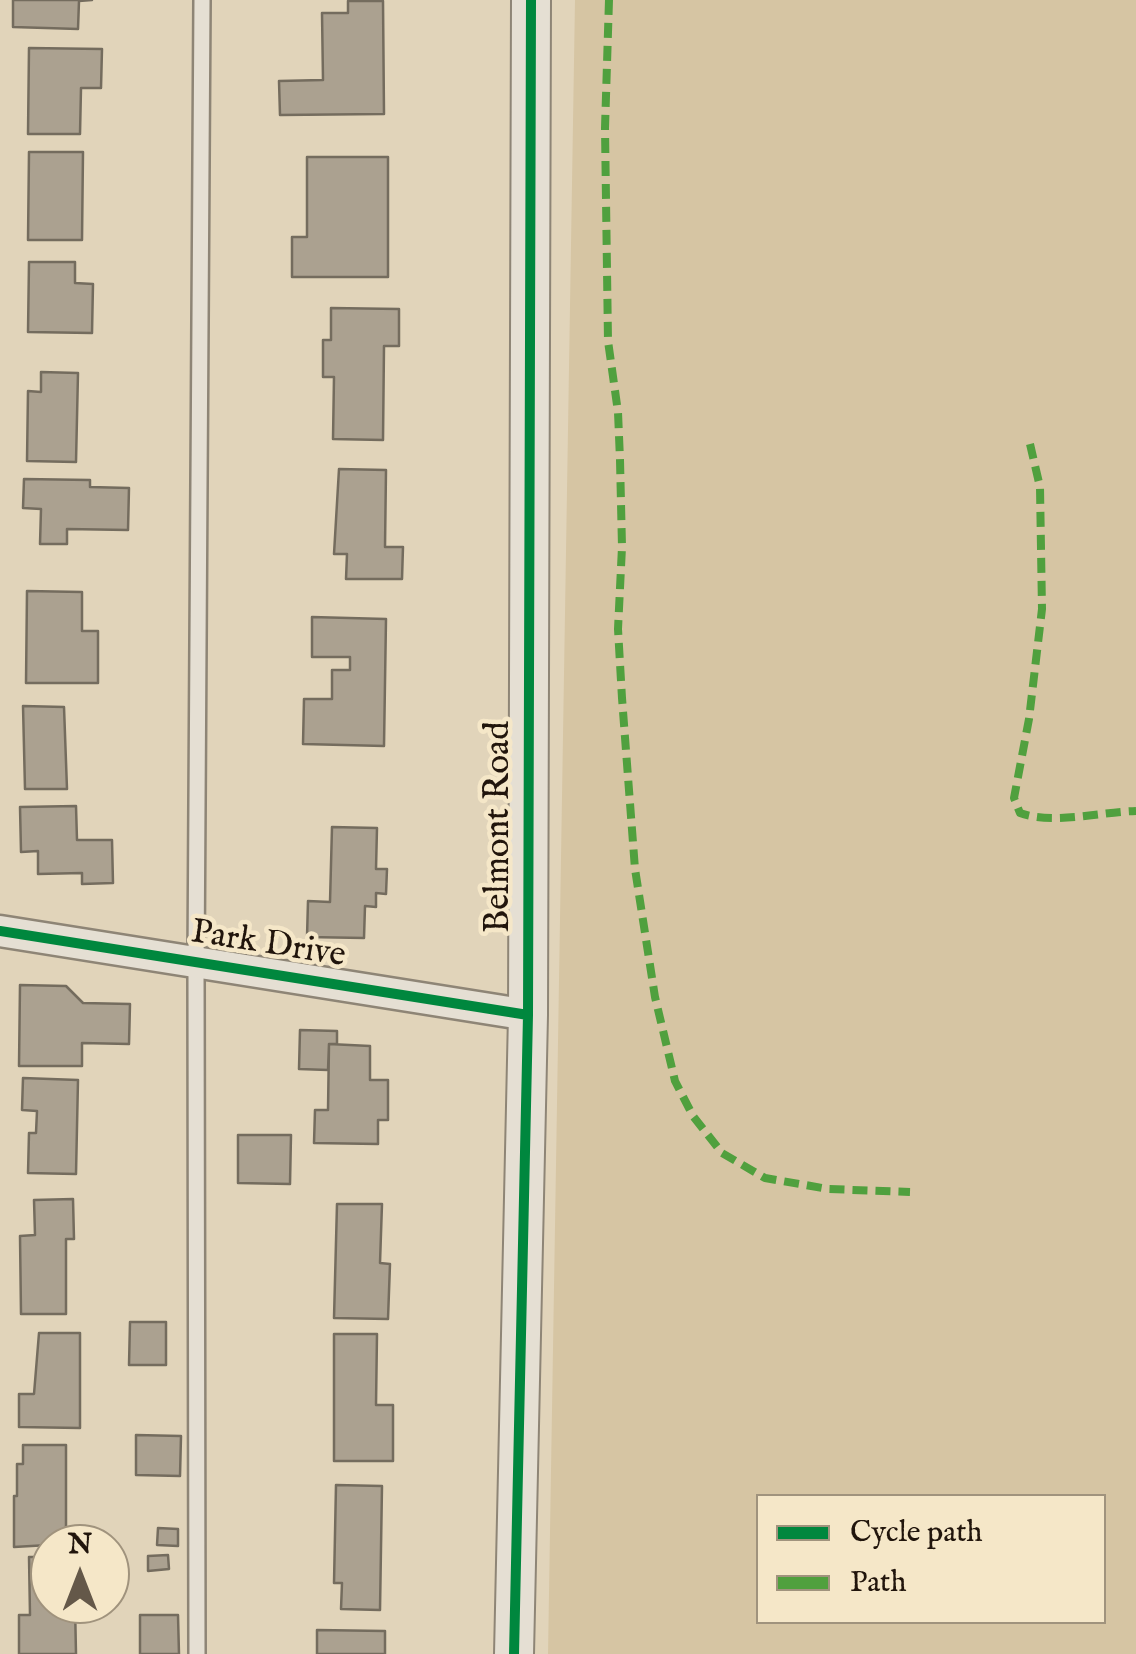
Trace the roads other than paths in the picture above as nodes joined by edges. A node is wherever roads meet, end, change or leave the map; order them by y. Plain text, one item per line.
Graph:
1 (202, 0) edge
2 (532, 0) edge
3 (0, 931) edge
4 (196, 962) junction
5 (528, 1015) junction
6 (197, 1654) edge
7 (514, 1654) edge

1 - 4 lane
2 - 5 street, Belmont Road
3 - 4 street, Park Drive
4 - 5 street, Park Drive
4 - 6 lane
5 - 7 street, Belmont Road

